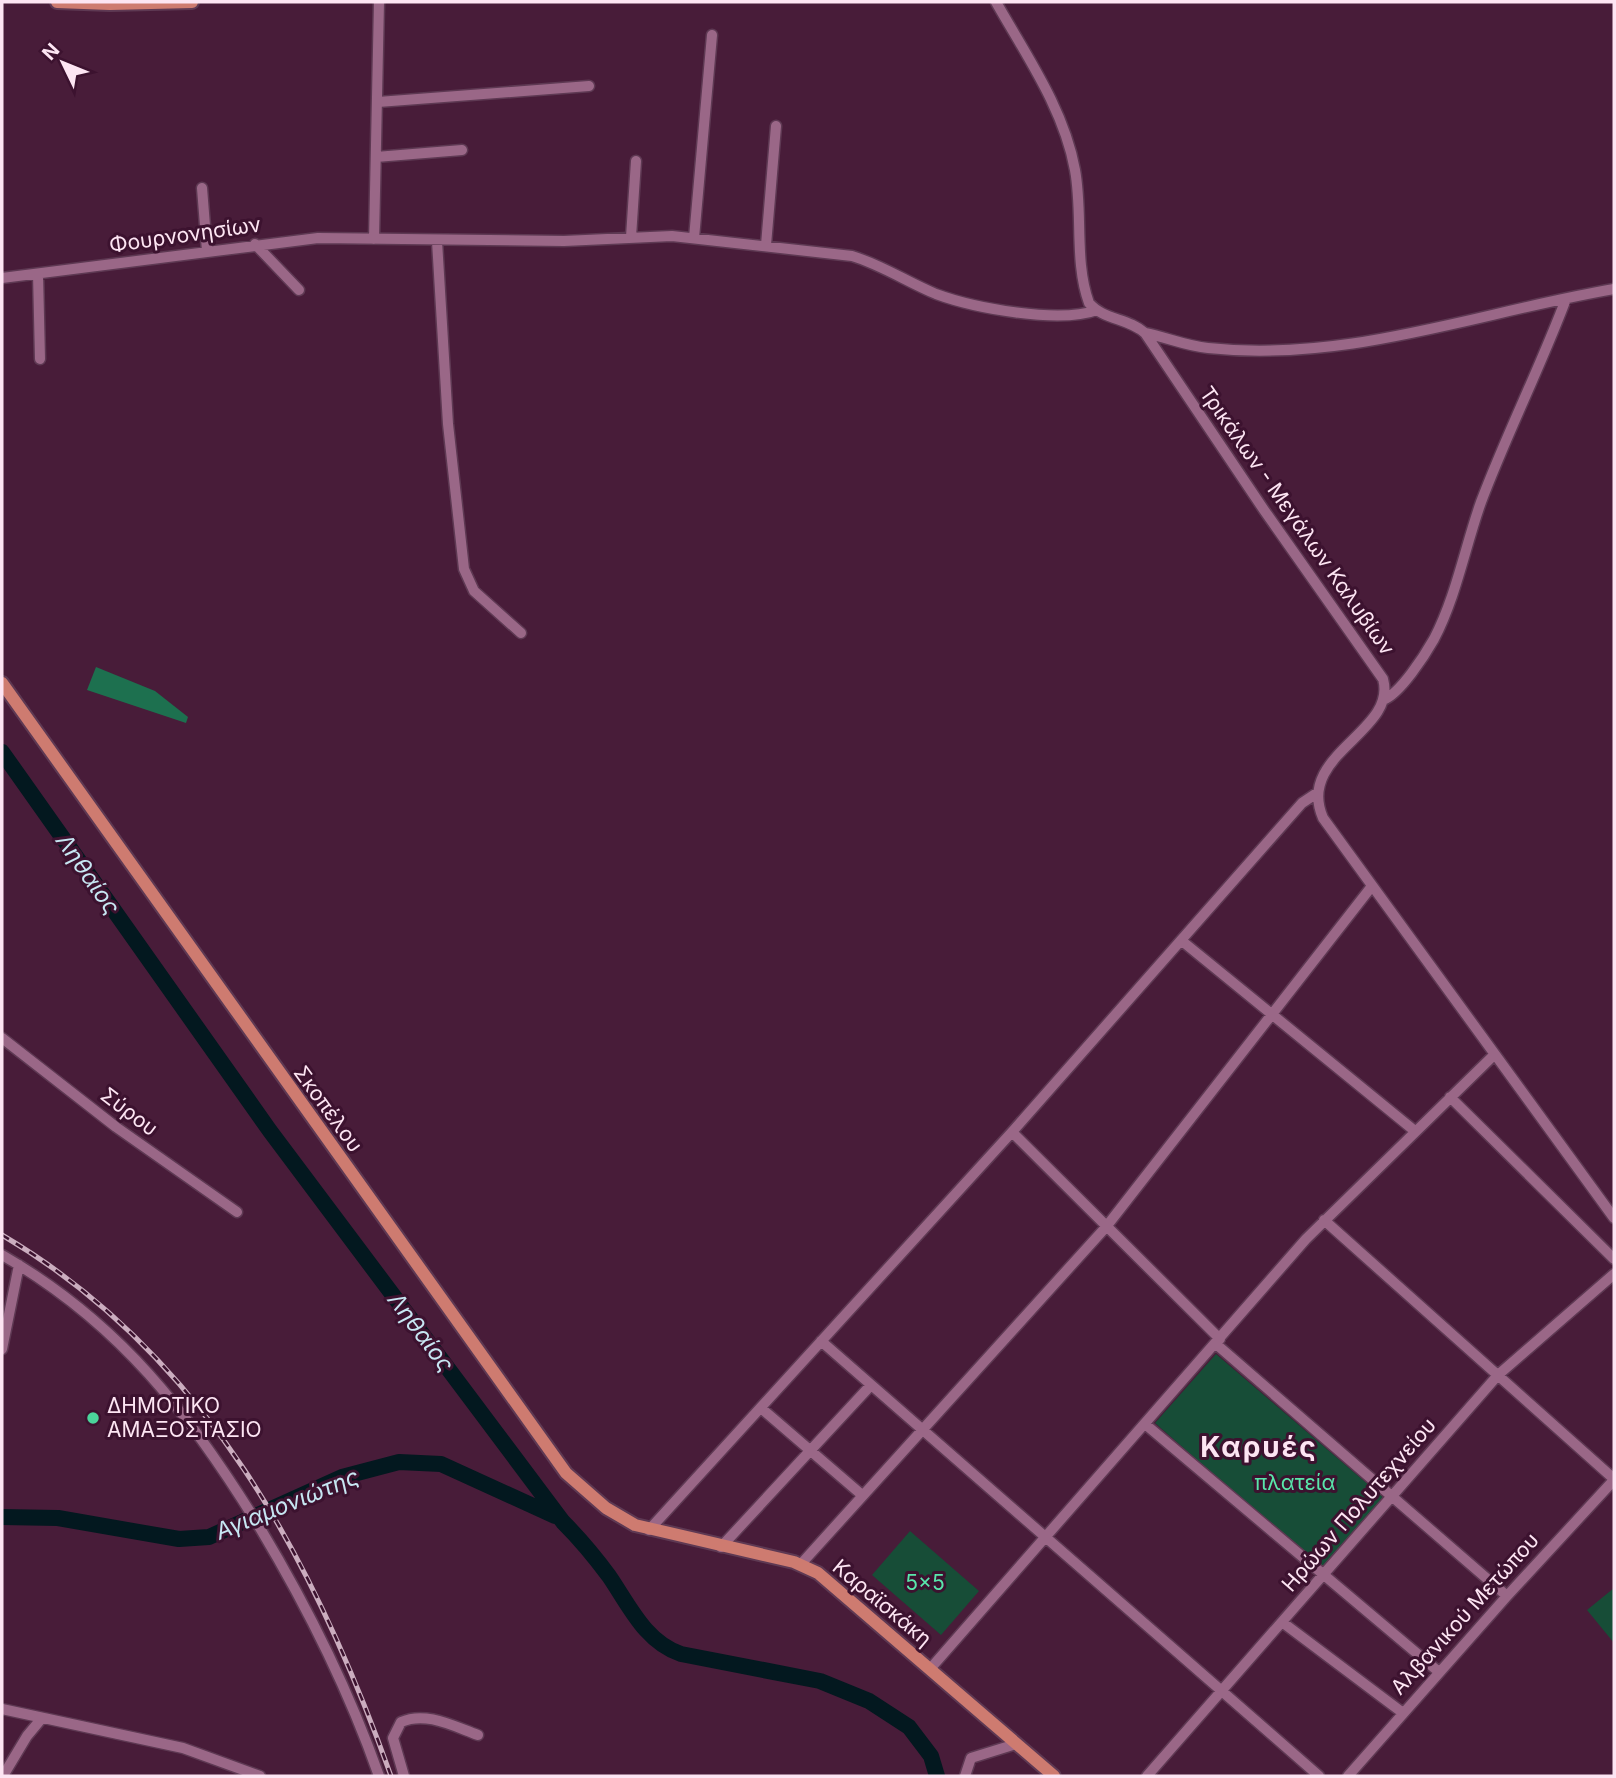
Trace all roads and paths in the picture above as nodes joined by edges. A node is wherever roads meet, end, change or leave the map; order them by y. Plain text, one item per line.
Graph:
1 (57, 2) edge
2 (73, 2) edge
3 (192, 2) edge
4 (379, 2) edge
5 (996, 2) edge
6 (712, 35) dead end
7 (589, 86) dead end
8 (378, 102) junction
9 (776, 126) dead end
10 (462, 150) dead end
11 (376, 157) junction
12 (636, 160) dead end
13 (202, 188) dead end
14 (631, 237) junction
15 (694, 238) junction
16 (374, 239) junction
17 (437, 240) junction
18 (256, 244) junction
19 (766, 245) junction
20 (207, 251) junction
21 (38, 274) junction
22 (2, 278) edge
23 (1614, 289) edge
24 (299, 290) dead end
25 (1566, 299) junction
26 (1097, 310) junction
27 (1145, 333) junction
28 (40, 359) dead end
29 (521, 633) dead end
30 (2, 683) edge
31 (1383, 700) junction
32 (1317, 793) junction
33 (1372, 886) junction
34 (1182, 940) junction
35 (1272, 1013) junction
36 (2, 1038) edge
37 (1494, 1055) junction
38 (1450, 1097) junction
39 (1415, 1131) junction
40 (1012, 1132) junction
41 (237, 1212) dead end
42 (1614, 1218) edge
43 (1324, 1220) junction
44 (1106, 1227) junction
45 (2, 1255) edge
46 (1614, 1259) edge
47 (19, 1265) junction
48 (1614, 1275) edge
49 (821, 1341) junction
50 (1218, 1341) junction
51 (2, 1343) edge
52 (1498, 1375) junction
53 (871, 1385) junction
54 (761, 1408) junction
55 (1145, 1424) junction
56 (922, 1429) junction
57 (810, 1450) junction
58 (1614, 1480) edge
59 (862, 1495) junction
60 (1393, 1497) junction
61 (649, 1530) junction
62 (1045, 1538) junction
63 (721, 1547) junction
64 (801, 1564) junction
65 (1323, 1575) junction
66 (1507, 1596) junction
67 (1282, 1622) junction
68 (930, 1669) junction
69 (1439, 1672) junction
70 (1221, 1691) junction
71 (2, 1709) edge
72 (1403, 1713) junction
73 (42, 1718) junction
74 (478, 1735) dead end
75 (1016, 1744) junction
76 (240, 1772) edge
77 (4, 1776) edge
78 (260, 1776) edge
79 (379, 1776) edge
80 (404, 1776) edge
81 (965, 1776) edge
82 (1054, 1776) edge
83 (1147, 1776) edge
84 (1319, 1776) edge
85 (1348, 1776) edge

1 - 2 main road
2 - 3 main road
4 - 8 street
5 - 26 street
6 - 15 street
7 - 8 street
8 - 11 street
9 - 19 street
10 - 11 street
11 - 16 street
12 - 14 street
13 - 20 street
14 - 15 street, Φουρνονησίων
14 - 17 street, Φουρνονησίων
15 - 19 street, Φουρνονησίων
16 - 17 street, Φουρνονησίων
16 - 18 street, Φουρνονησίων
17 - 29 street
18 - 20 street, Φουρνονησίων
18 - 24 street
19 - 26 street, Φουρνονησίων
20 - 21 street, Φουρνονησίων
21 - 22 street, Φουρνονησίων
21 - 28 street
23 - 25 street
25 - 27 street
25 - 31 street
26 - 27 street, Τρικάλων - Μεγάλων Καλυβίων
27 - 31 street, Τρικάλων - Μεγάλων Καλυβίων
30 - 61 main road, Σκοπέλου
31 - 32 street
32 - 33 street
32 - 34 street
33 - 35 street
33 - 37 street
34 - 35 street
34 - 40 street
35 - 39 street
35 - 44 street
36 - 41 street, Σύρου
37 - 38 street
37 - 42 street
38 - 39 street
38 - 46 street
39 - 43 street
40 - 44 street
40 - 49 street
43 - 50 street
43 - 52 street
44 - 50 street
44 - 56 street
45 - 47 street
47 - 51 street
47 - 79 street
48 - 52 street, Ηρώων Πολυτεχνείου
49 - 53 street
49 - 54 street
50 - 55 street
50 - 60 street
52 - 58 street
52 - 60 street, Ηρώων Πολυτεχνείου
53 - 56 street
53 - 57 street
54 - 57 street
54 - 61 street
55 - 62 street
55 - 65 street
56 - 59 street
56 - 62 street
57 - 59 street
57 - 63 street
58 - 66 street, Αλβανικού Μετώπου
59 - 64 street
60 - 65 street, Ηρώων Πολυτεχνείου
60 - 66 street
61 - 63 main road, Καραϊσκάκη
62 - 68 street
62 - 70 street
63 - 64 main road, Καραϊσκάκη
64 - 68 main road, Καραϊσκάκη
65 - 67 street, Ηρώων Πολυτεχνείου
65 - 69 street
66 - 69 street, Αλβανικού Μετώπου
67 - 70 street, Ηρώων Πολυτεχνείου
67 - 72 street
68 - 75 main road, Καραϊσκάκη
69 - 72 street, Αλβανικού Μετώπου
70 - 83 street, Ηρώων Πολυτεχνείου
70 - 84 street
71 - 73 street
72 - 85 street, Αλβανικού Μετώπου
73 - 76 street
73 - 77 street
74 - 80 street
75 - 81 street
75 - 82 main road, Καραϊσκάκη
76 - 78 street

